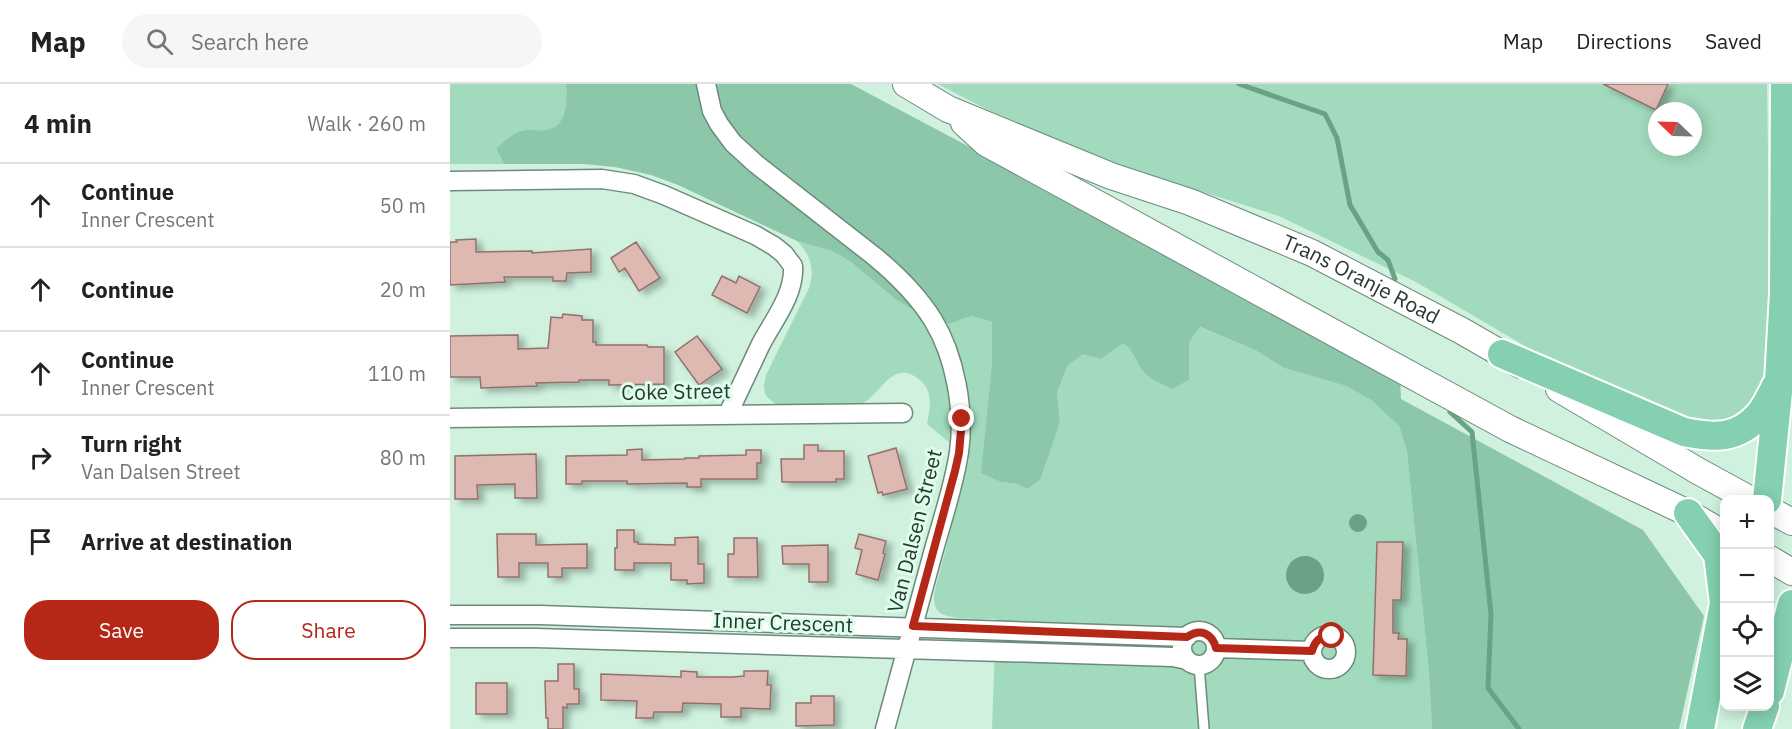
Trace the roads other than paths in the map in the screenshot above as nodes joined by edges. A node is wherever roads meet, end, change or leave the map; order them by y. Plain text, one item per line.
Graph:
1 (705, 84) edge
2 (906, 84) edge
3 (1785, 84) edge
4 (948, 109) junction
5 (450, 181) edge
6 (1502, 354) junction
7 (1779, 382) junction
8 (903, 413) dead end
9 (728, 414) junction
10 (450, 418) edge
11 (1742, 495) edge
12 (1768, 495) edge
13 (1774, 512) edge
14 (1688, 513) junction
15 (1792, 522) edge
16 (1720, 531) edge
17 (1774, 561) edge
18 (1792, 572) edge
19 (1792, 604) edge
20 (450, 615) edge
21 (913, 626) junction
22 (1187, 637) junction
23 (450, 638) edge
24 (1216, 648) junction
25 (908, 649) junction
26 (1312, 651) dead end
27 (1792, 662) edge
28 (1193, 663) junction
29 (1774, 674) edge
30 (1774, 687) edge
31 (1720, 697) edge
32 (1763, 711) edge
33 (885, 729) edge
34 (1204, 729) edge
35 (1700, 729) edge
36 (1710, 729) edge
37 (1757, 729) edge

1 - 21 street, Van Dalsen Street
2 - 4 main road, Trans Oranje Road
3 - 7 main road
4 - 6 main road, Trans Oranje Road
4 - 14 main road, Trans Oranje Road
5 - 9 street
6 - 7 main road
6 - 11 main road, Trans Oranje Road
7 - 12 main road
8 - 9 street, Coke Street
9 - 10 street, Coke Street
13 - 15 main road
14 - 16 main road, Trans Oranje Road
14 - 35 main road
17 - 18 main road
19 - 29 main road
20 - 21 street, Inner Crescent
21 - 22 street, Inner Crescent
21 - 25 street, Van Dalsen Street
22 - 24 street
22 - 28 street
23 - 25 street, Inner Crescent
24 - 26 street
24 - 28 street
25 - 28 street, Inner Crescent
25 - 33 street, Van Dalsen Street
27 - 30 main road
28 - 34 lane
31 - 36 main road
32 - 37 main road

